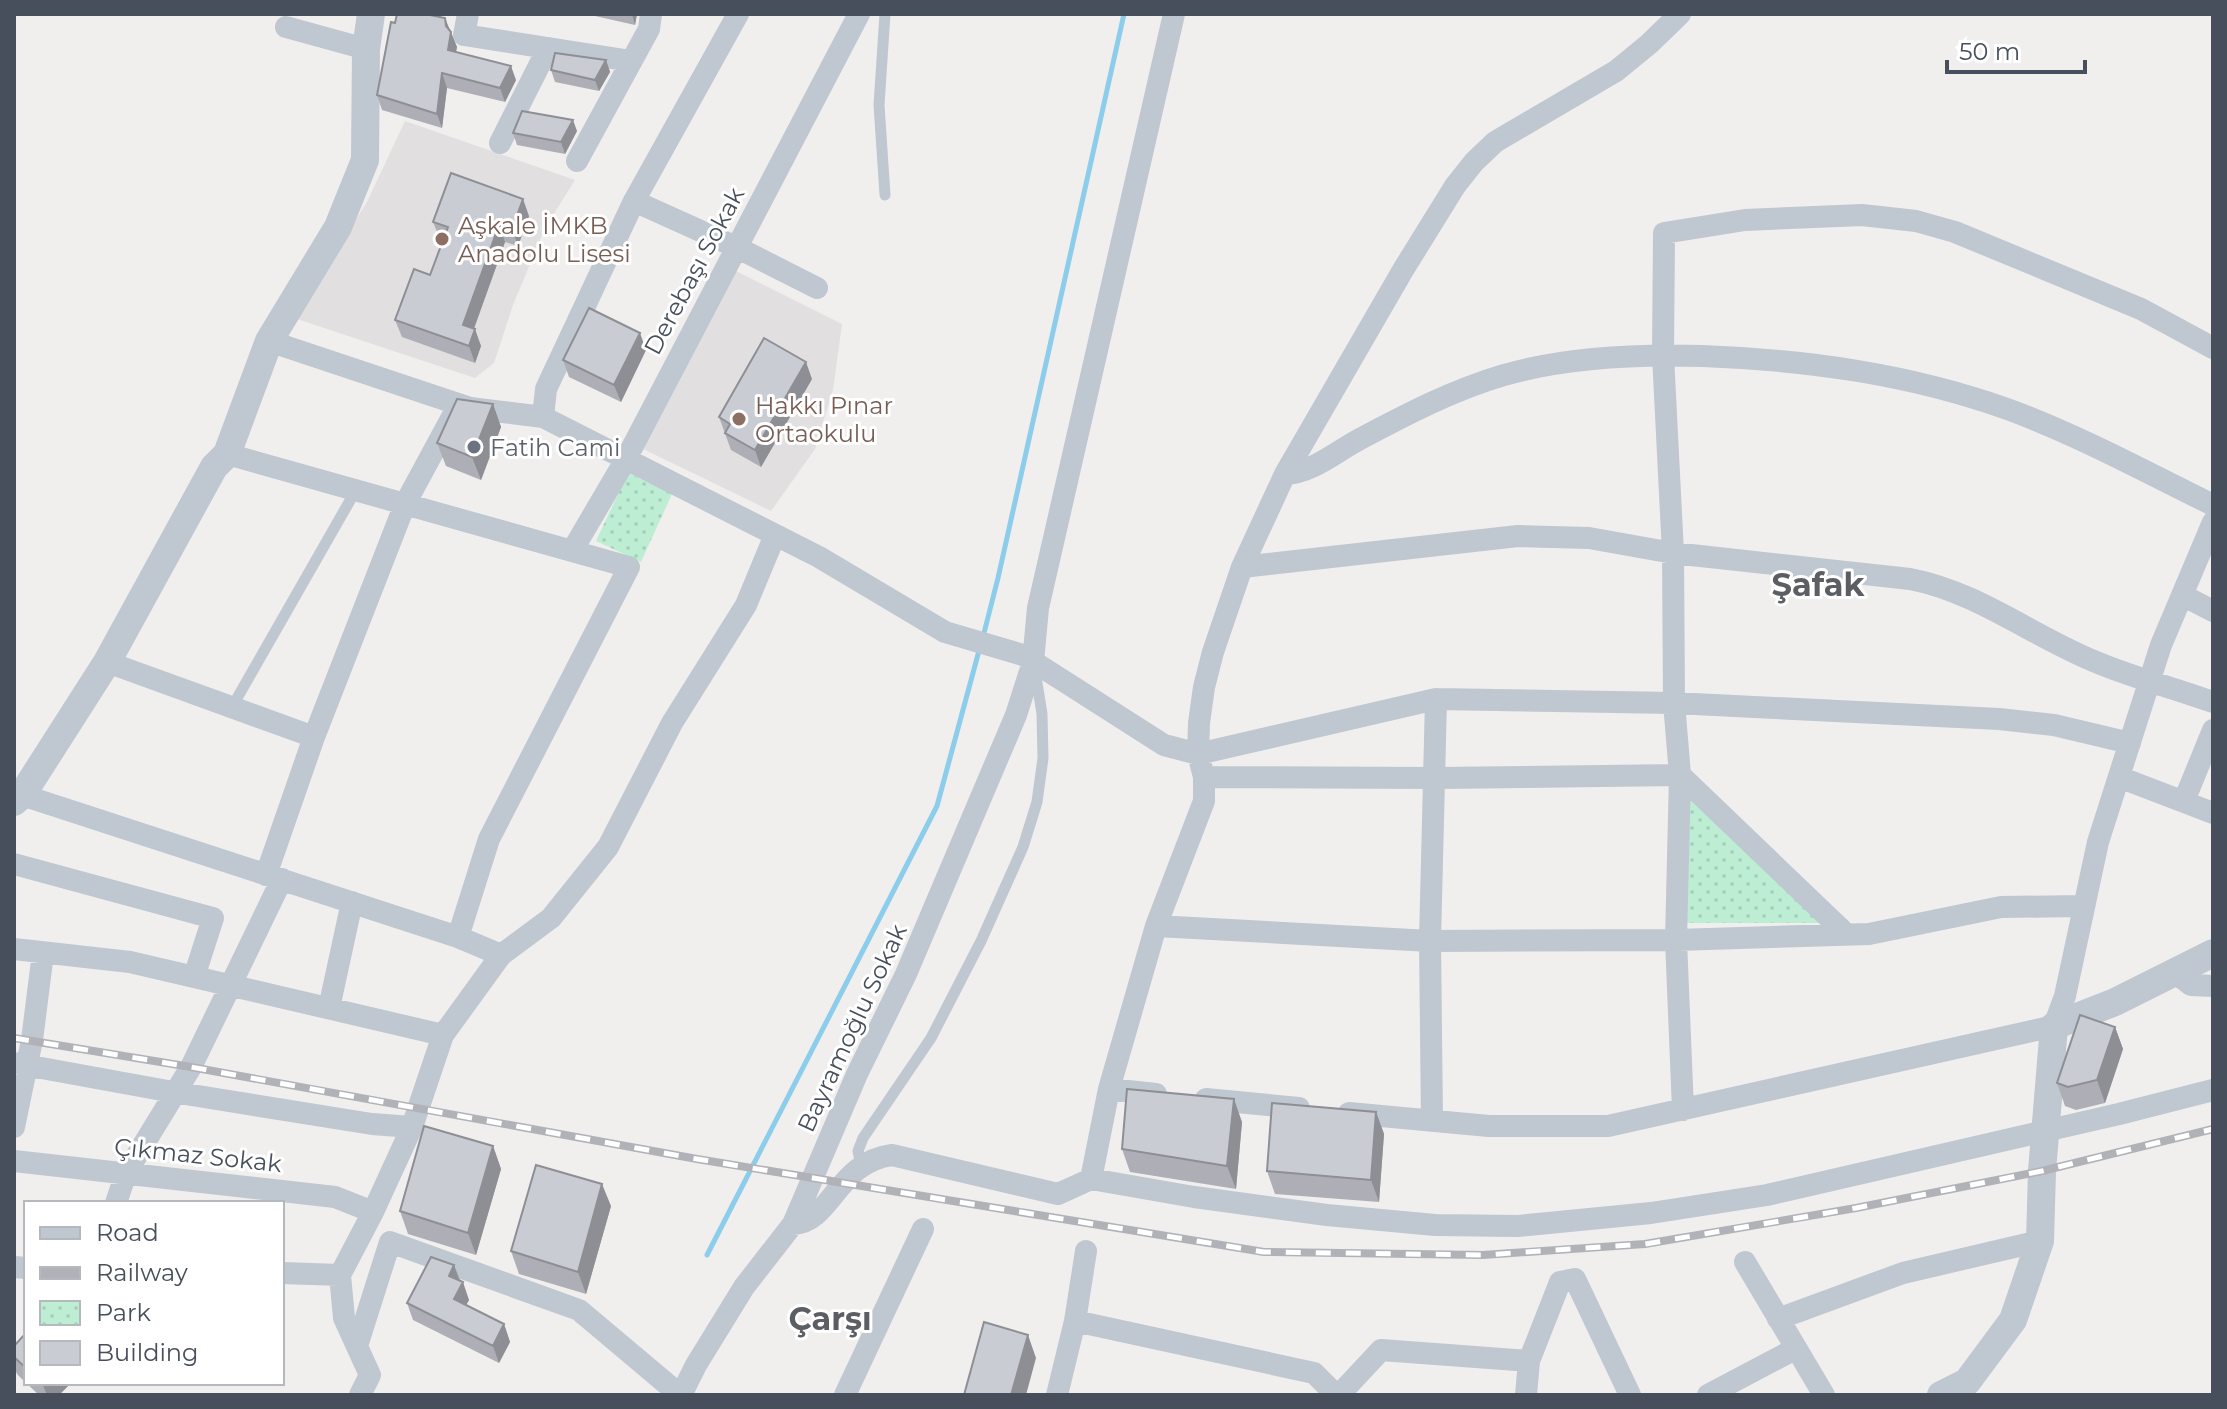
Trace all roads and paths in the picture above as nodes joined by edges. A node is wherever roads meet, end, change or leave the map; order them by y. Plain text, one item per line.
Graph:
1 (371, 14) edge
2 (468, 14) edge
3 (651, 14) edge
4 (738, 14) edge
5 (859, 14) edge
6 (885, 14) edge
7 (1174, 14) edge
8 (1680, 14) edge
9 (286, 27) dead end
10 (548, 48) junction
11 (366, 49) junction
12 (631, 61) junction
13 (500, 143) dead end
14 (577, 161) dead end
15 (885, 195) dead end
16 (634, 201) junction
17 (736, 247) junction
18 (817, 288) dead end
19 (269, 341) junction
20 (2213, 348) edge
21 (1663, 355) junction
22 (459, 404) junction
23 (543, 417) junction
24 (227, 454) junction
25 (626, 459) junction
26 (1285, 474) junction
27 (356, 490) junction
28 (405, 504) junction
29 (2213, 505) edge
30 (2213, 522) edge
31 (775, 535) junction
32 (572, 551) junction
33 (1673, 553) junction
34 (1242, 567) junction
35 (2182, 595) junction
36 (2213, 611) edge
37 (1028, 658) junction
38 (107, 662) junction
39 (2150, 680) junction
40 (1436, 699) junction
41 (2213, 702) edge
42 (1674, 703) junction
43 (232, 707) junction
44 (2213, 730) edge
45 (314, 737) junction
46 (2130, 743) junction
47 (1198, 754) junction
48 (1680, 775) junction
49 (1204, 777) junction
50 (2119, 777) junction
51 (1436, 778) junction
52 (18, 799) edge
53 (2184, 801) junction
54 (2213, 813) edge
55 (14, 864) edge
56 (274, 877) junction
57 (352, 902) junction
58 (2084, 906) junction
59 (1156, 926) junction
60 (1846, 934) junction
61 (458, 937) junction
62 (1676, 940) junction
63 (1430, 941) junction
64 (14, 949) edge
65 (43, 953) junction
66 (2213, 953) edge
67 (501, 955) junction
68 (2174, 972) junction
69 (194, 977) junction
70 (232, 986) junction
71 (2213, 986) edge
72 (329, 1008) junction
73 (2054, 1026) junction
74 (443, 1035) junction
75 (20, 1064) edge
76 (1109, 1089) junction
77 (2213, 1090) edge
78 (173, 1092) junction
79 (1683, 1110) junction
80 (1432, 1121) junction
81 (14, 1127) edge
82 (412, 1127) junction
83 (2045, 1130) junction
84 (14, 1161) edge
85 (861, 1165) junction
86 (126, 1173) junction
87 (1091, 1179) junction
88 (117, 1201) edge
89 (373, 1212) junction
90 (793, 1224) junction
91 (923, 1229) dead end
92 (2040, 1241) junction
93 (1086, 1251) dead end
94 (1745, 1262) dead end
95 (284, 1273) edge
96 (340, 1275) junction
97 (1778, 1319) junction
98 (1075, 1321) junction
99 (357, 1346) junction
100 (1795, 1349) junction
101 (1529, 1361) junction
102 (360, 1395) edge
103 (680, 1395) edge
104 (845, 1395) edge
105 (1057, 1395) edge
106 (1338, 1395) edge
107 (1526, 1395) edge
108 (1630, 1395) edge
109 (1708, 1395) edge
110 (1824, 1395) edge
111 (1941, 1395) edge

1 - 11 street
2 - 10 street
3 - 12 street
4 - 16 street
5 - 17 street, Derebaşı Sokak
6 - 15 lane
7 - 37 street, Bayramoğlu Sokak
8 - 26 street
9 - 11 street
10 - 12 street
10 - 13 street
11 - 19 street
12 - 14 street
16 - 17 street
16 - 23 street
17 - 18 street
17 - 25 street, Derebaşı Sokak
19 - 22 street
19 - 24 street
20 - 21 street
21 - 26 street
21 - 29 street
21 - 33 street
22 - 23 street
22 - 28 street
23 - 25 street
24 - 27 street
24 - 38 street
25 - 31 street
25 - 32 street, Derebaşı Sokak
26 - 34 street
27 - 28 street
27 - 43 lane
28 - 32 street
28 - 45 street
30 - 35 street
31 - 37 street
31 - 67 street
32 - 61 street
33 - 34 street
33 - 39 street
33 - 42 street
34 - 47 street
35 - 36 street
35 - 39 street
37 - 47 street
37 - 85 lane
37 - 90 street, Bayramoğlu Sokak
38 - 43 street
38 - 52 street
39 - 41 street
39 - 46 street
40 - 42 street
40 - 47 street
40 - 51 street
42 - 46 street
42 - 48 street
43 - 45 street
44 - 53 street
45 - 56 street
46 - 50 street
47 - 49 street
48 - 51 street
48 - 60 street
48 - 62 street
49 - 51 street
49 - 59 street
50 - 53 street
50 - 58 street
51 - 63 street
52 - 56 street
53 - 54 street
55 - 69 street
56 - 57 street
56 - 70 street
57 - 61 street
57 - 72 street
58 - 60 street
58 - 73 street
59 - 63 street
59 - 76 street
60 - 62 street
61 - 67 street
62 - 63 street
62 - 79 street
63 - 80 street
64 - 65 street
65 - 69 street
65 - 75 street
66 - 68 street
67 - 74 street
68 - 71 street
68 - 73 street
69 - 70 street
70 - 72 street
70 - 78 street
72 - 74 street
73 - 79 street
73 - 83 street
74 - 82 street
75 - 78 street
75 - 81 street
76 - 80 street
76 - 87 street
77 - 83 street
78 - 82 street
78 - 86 street
79 - 80 street
82 - 89 street
83 - 87 street
83 - 92 street
84 - 86 street, Çıkmaz Sokak
85 - 87 street
85 - 90 street
86 - 88 street
86 - 89 street, Çıkmaz Sokak
89 - 96 street
90 - 103 street, Bayramoğlu Sokak
91 - 104 street
92 - 97 street
92 - 111 street
93 - 98 street
94 - 97 street
95 - 96 street
96 - 99 street
97 - 100 street
98 - 105 street
98 - 106 street
99 - 102 street
99 - 103 street
100 - 109 street
100 - 110 street
101 - 106 street
101 - 107 street
101 - 108 street

